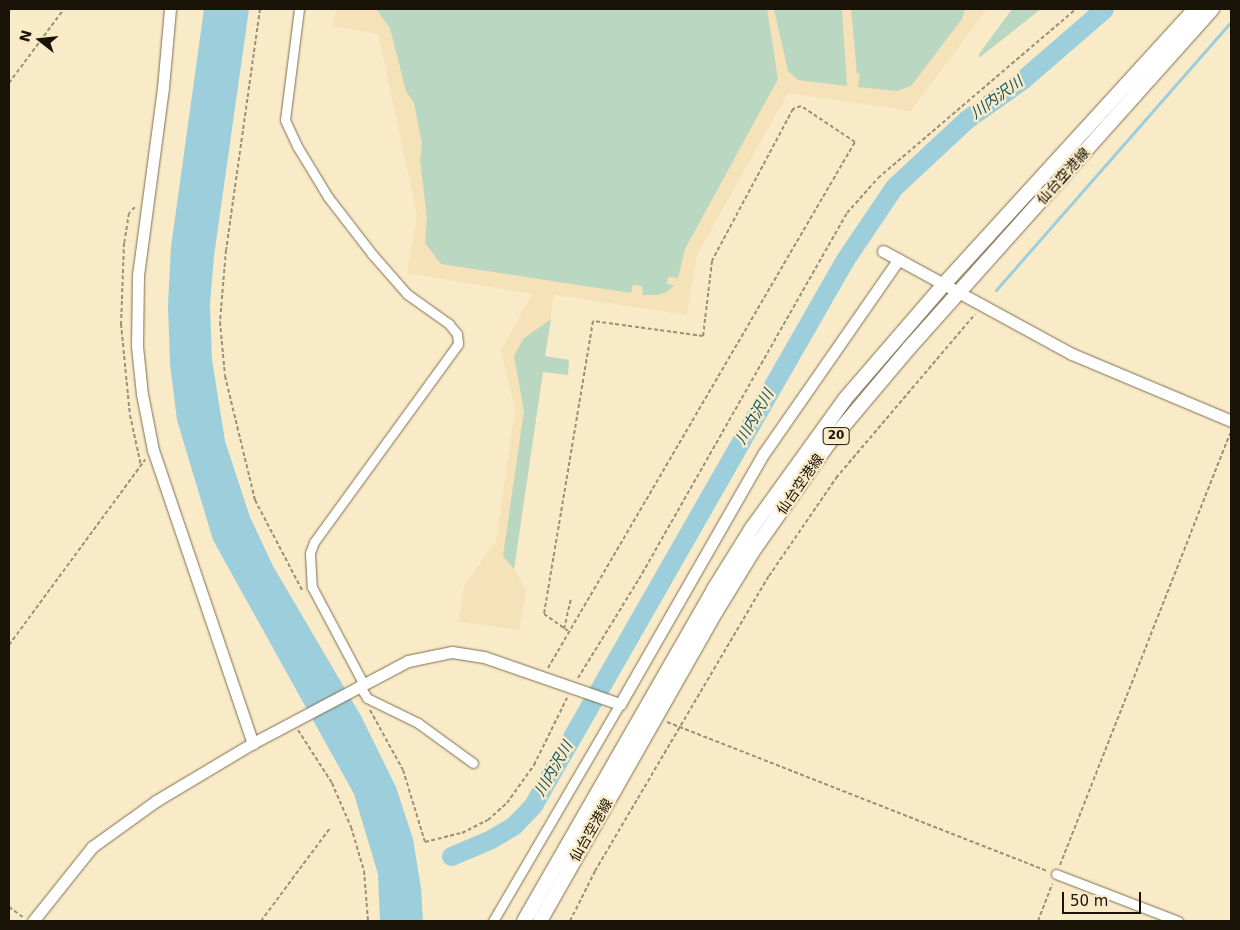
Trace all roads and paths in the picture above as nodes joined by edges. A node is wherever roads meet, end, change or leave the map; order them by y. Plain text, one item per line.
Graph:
1 (64, 9) edge
2 (170, 9) edge
3 (260, 9) edge
4 (299, 9) edge
5 (1076, 9) edge
6 (1195, 9) edge
7 (1212, 9) edge
8 (9, 83) edge
9 (883, 251) dead end
10 (899, 259) junction
11 (945, 283) junction
12 (960, 291) junction
13 (982, 305) junction
14 (1231, 421) edge
15 (1231, 429) edge
16 (153, 450) junction
17 (312, 588) junction
18 (571, 598) dead end
19 (564, 629) junction
20 (568, 631) junction
21 (9, 645) edge
22 (543, 676) junction
23 (359, 685) junction
24 (575, 688) junction
25 (367, 698) junction
26 (617, 703) junction
27 (295, 721) junction
28 (682, 727) junction
29 (253, 743) junction
30 (473, 763) dead end
31 (330, 828) dead end
32 (1056, 874) junction
33 (9, 906) edge
34 (29, 921) edge
35 (33, 921) edge
36 (261, 921) edge
37 (368, 921) edge
38 (493, 921) edge
39 (524, 921) edge
40 (540, 921) edge
41 (570, 921) edge
42 (1038, 921) edge
43 (1178, 921) edge

1 - 8 path
2 - 16 street
3 - 17 path
4 - 17 street
5 - 24 path
6 - 11 main road, 仙台空港線 / 20
7 - 12 main road, 仙台空港線 / 20
9 - 10 street
10 - 11 street
10 - 26 street
11 - 12 street
11 - 39 main road, 仙台空港線 / 20
12 - 13 street
12 - 40 main road, 仙台空港線 / 20
13 - 14 street
13 - 28 path
15 - 32 path
16 - 21 path
16 - 29 street
17 - 23 street
18 - 19 path
19 - 20 path
19 - 20 path
20 - 22 path
22 - 23 street
22 - 24 street
23 - 25 street
23 - 27 street
24 - 25 path
24 - 26 street
25 - 30 street
26 - 38 street
27 - 29 street
27 - 37 path
28 - 32 path
28 - 41 path
29 - 35 street
31 - 36 path
32 - 42 path
32 - 43 street
33 - 34 path

